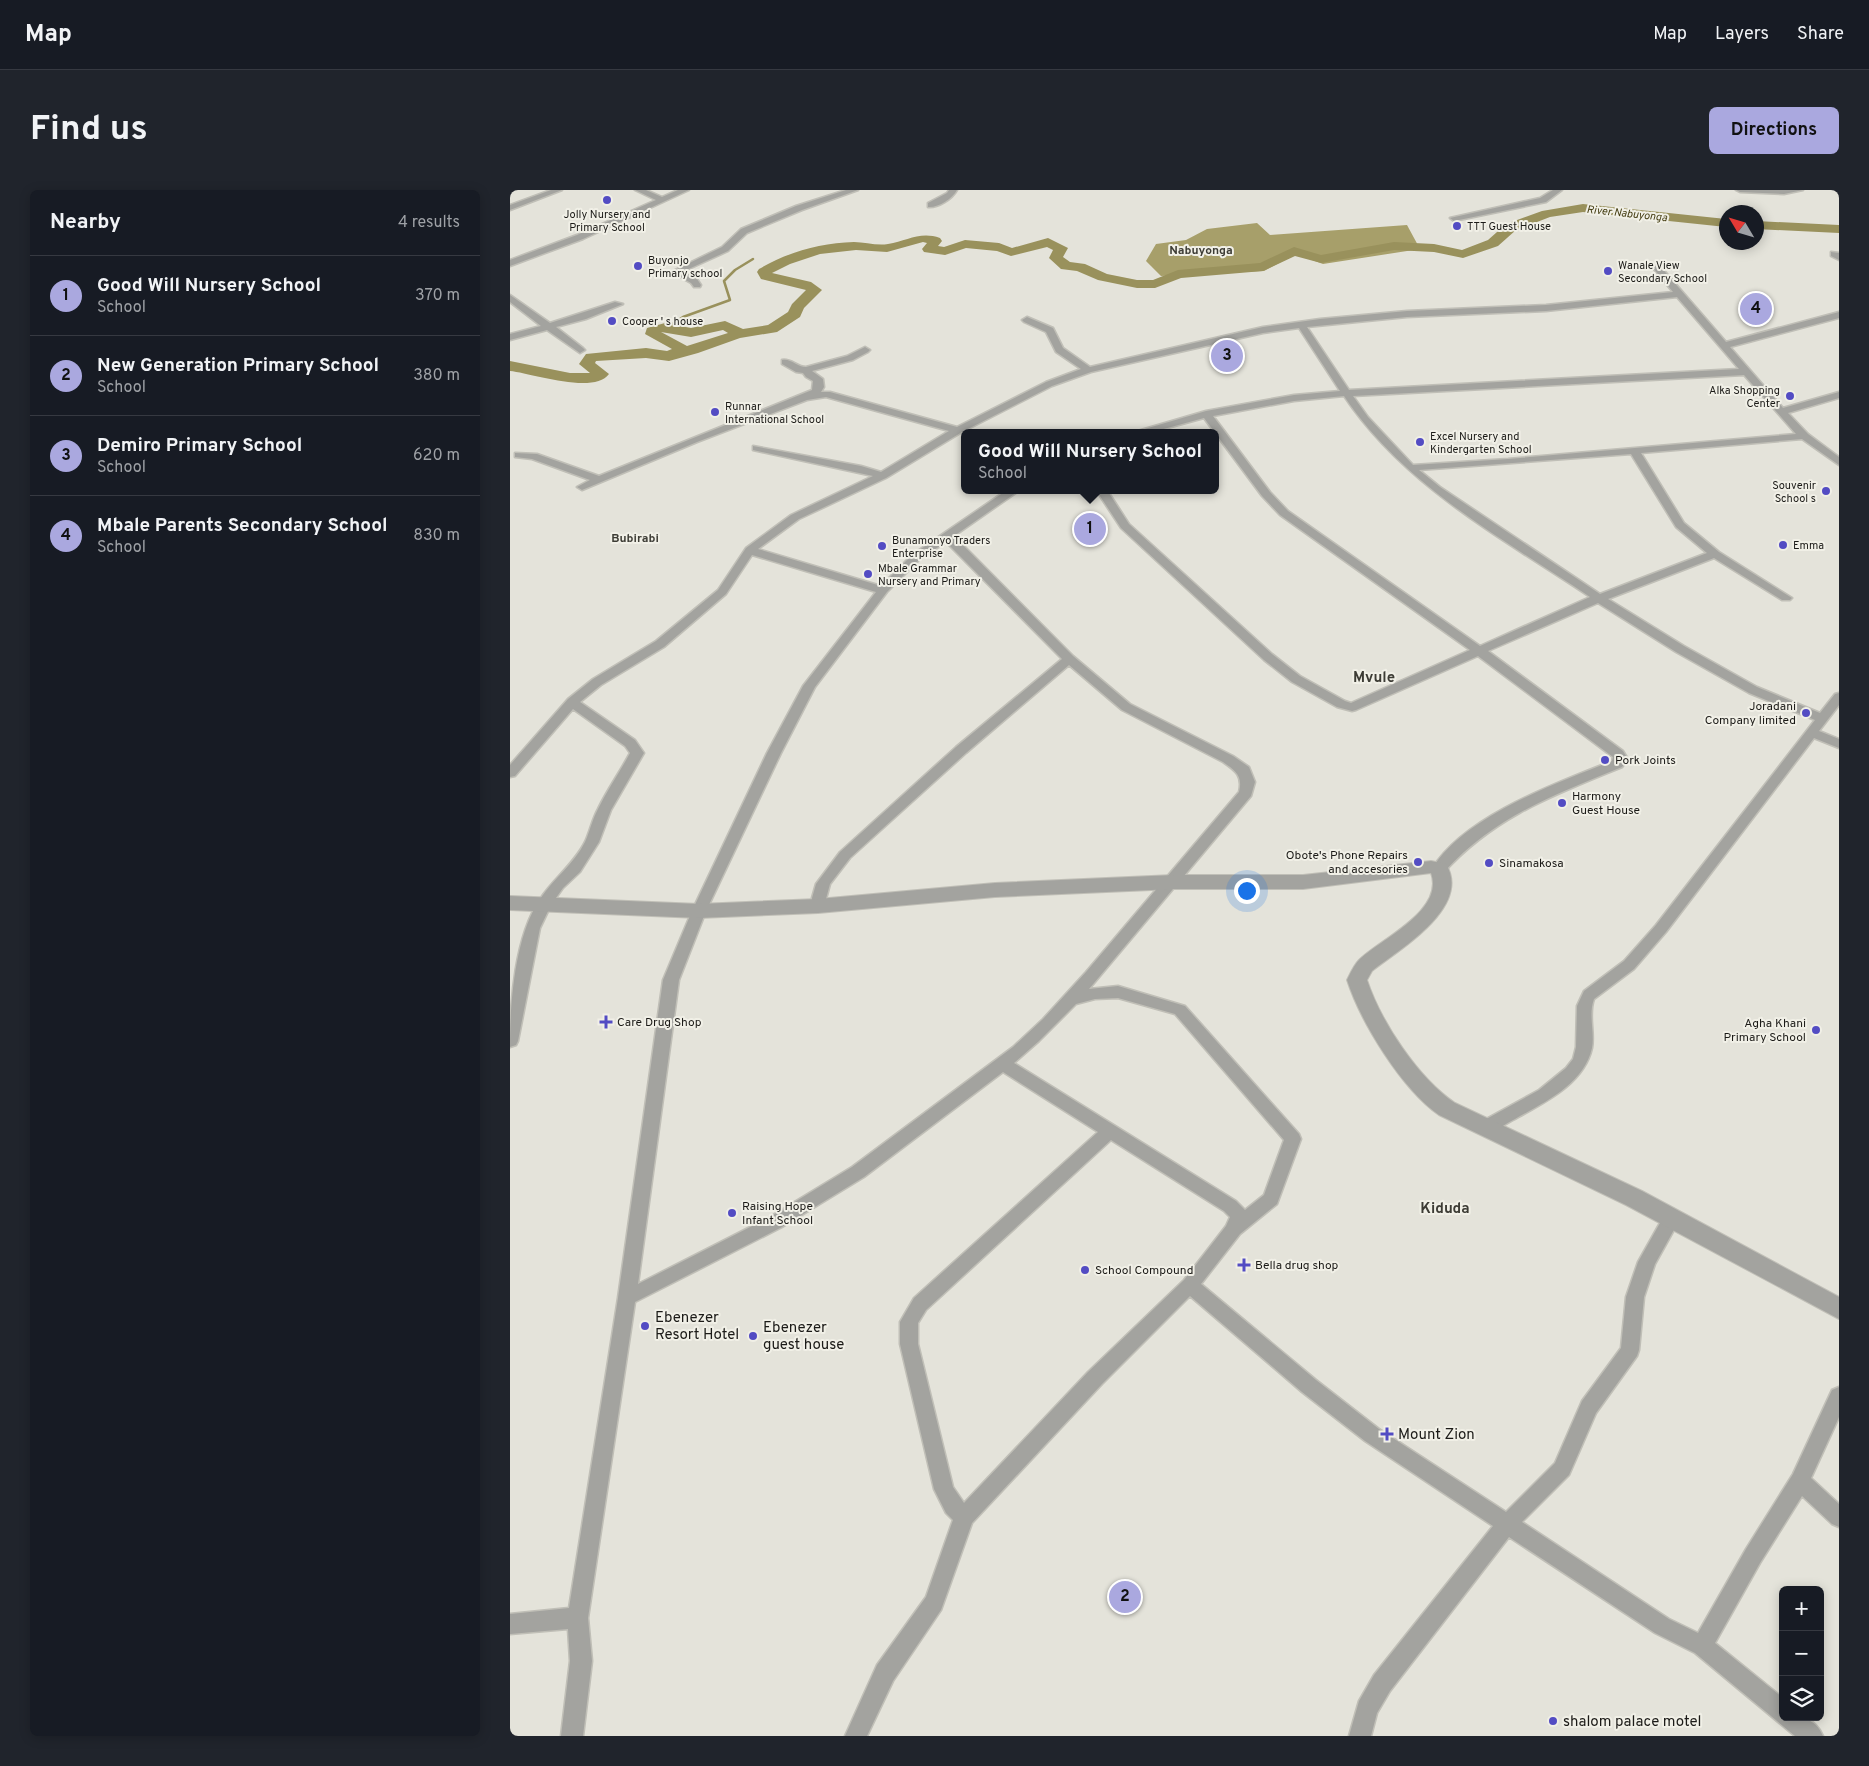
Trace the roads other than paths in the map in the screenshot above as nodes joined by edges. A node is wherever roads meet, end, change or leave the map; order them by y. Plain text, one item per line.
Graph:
1 (558, 190) edge
2 (639, 190) edge
3 (685, 190) edge
4 (854, 190) edge
5 (953, 190) edge
6 (1558, 190) edge
7 (1740, 190) edge
8 (1799, 190) edge
9 (662, 200) junction
10 (931, 205) dead end
11 (510, 208) edge
12 (1454, 218) dead end
13 (510, 263) edge
14 (1658, 268) dead end
15 (697, 285) dead end
16 (1679, 294) junction
17 (510, 298) edge
18 (618, 304) dead end
19 (1839, 315) edge
20 (1027, 320) dead end
21 (1302, 326) junction
22 (546, 327) junction
23 (510, 337) edge
24 (1725, 345) junction
25 (580, 350) dead end
26 (865, 350) dead end
27 (785, 362) dead end
28 (806, 370) junction
29 (1088, 370) junction
30 (1746, 372) junction
31 (1345, 392) junction
32 (1839, 395) edge
33 (805, 397) junction
34 (1781, 412) junction
35 (1206, 414) junction
36 (1151, 429) edge
37 (1217, 429) edge
38 (958, 430) junction
39 (1219, 431) edge
40 (1804, 436) junction
41 (757, 448) dead end
42 (1634, 451) junction
43 (519, 455) dead end
44 (1839, 462) edge
45 (1410, 468) junction
46 (882, 476) junction
47 (600, 480) junction
48 (582, 487) dead end
49 (1010, 494) edge
50 (1104, 494) edge
51 (947, 536) junction
52 (750, 550) junction
53 (1715, 554) junction
54 (883, 590) junction
55 (1599, 598) junction
56 (1786, 598) dead end
57 (1479, 651) junction
58 (1069, 659) junction
59 (1839, 698) edge
60 (572, 702) junction
61 (1822, 718) junction
62 (1811, 732) junction
63 (1839, 744) edge
64 (510, 773) edge
65 (1439, 869) junction
66 (1174, 882) junction
67 (510, 903) edge
68 (545, 903) junction
69 (818, 906) junction
70 (699, 910) junction
71 (1069, 1000) junction
72 (510, 1041) edge
73 (1002, 1064) junction
74 (1485, 1128) junction
75 (1111, 1130) junction
76 (1672, 1219) junction
77 (1233, 1230) junction
78 (1190, 1285) junction
79 (627, 1298) junction
80 (1839, 1309) edge
81 (1839, 1396) edge
82 (1800, 1481) junction
83 (964, 1517) junction
84 (1839, 1517) edge
85 (1508, 1524) junction
86 (578, 1618) junction
87 (510, 1624) edge
88 (1702, 1646) junction
89 (1779, 1709) edge
90 (1794, 1721) edge
91 (572, 1736) edge
92 (856, 1736) edge
93 (1360, 1736) edge
94 (1812, 1736) edge

1 - 11 street
2 - 9 street
3 - 9 street
4 - 15 street
5 - 10 street
6 - 12 street
7 - 8 street
9 - 13 street
14 - 16 street
16 - 21 street
16 - 24 street
17 - 22 street
18 - 22 street
19 - 24 street
20 - 29 street
21 - 29 street
21 - 31 street
22 - 23 street
22 - 25 street
24 - 30 street
26 - 28 street
27 - 28 street
28 - 33 street
29 - 38 street
30 - 31 street
30 - 34 street
31 - 35 street
31 - 45 street
32 - 34 street
33 - 38 street
33 - 47 street
34 - 40 street
35 - 36 street
35 - 37 street
38 - 46 street
39 - 57 street
40 - 42 street
40 - 44 street
41 - 46 street
42 - 45 street
42 - 53 street
43 - 47 street
45 - 55 street
46 - 52 street
47 - 48 street
49 - 51 street
50 - 57 street
51 - 54 street
51 - 58 street
52 - 54 street
52 - 60 street
53 - 55 street
53 - 56 street
54 - 70 street
55 - 57 street
55 - 61 street
57 - 65 street
58 - 66 street
58 - 69 street
59 - 61 street
60 - 64 street
60 - 68 street
61 - 62 street
62 - 63 street
62 - 74 street
65 - 66 street
65 - 74 street
66 - 69 street
66 - 71 street
67 - 68 street
68 - 70 street
68 - 72 street
69 - 70 street
70 - 79 street
71 - 73 street
71 - 77 street
73 - 75 street
73 - 79 street
74 - 76 street
75 - 77 street
75 - 83 street
76 - 80 street
76 - 85 street
77 - 78 street
78 - 83 street
78 - 85 street
79 - 86 street
81 - 82 street
82 - 84 street
82 - 88 street
83 - 92 street
85 - 88 street
85 - 93 street
86 - 87 street
86 - 91 street
88 - 89 street
90 - 94 street

